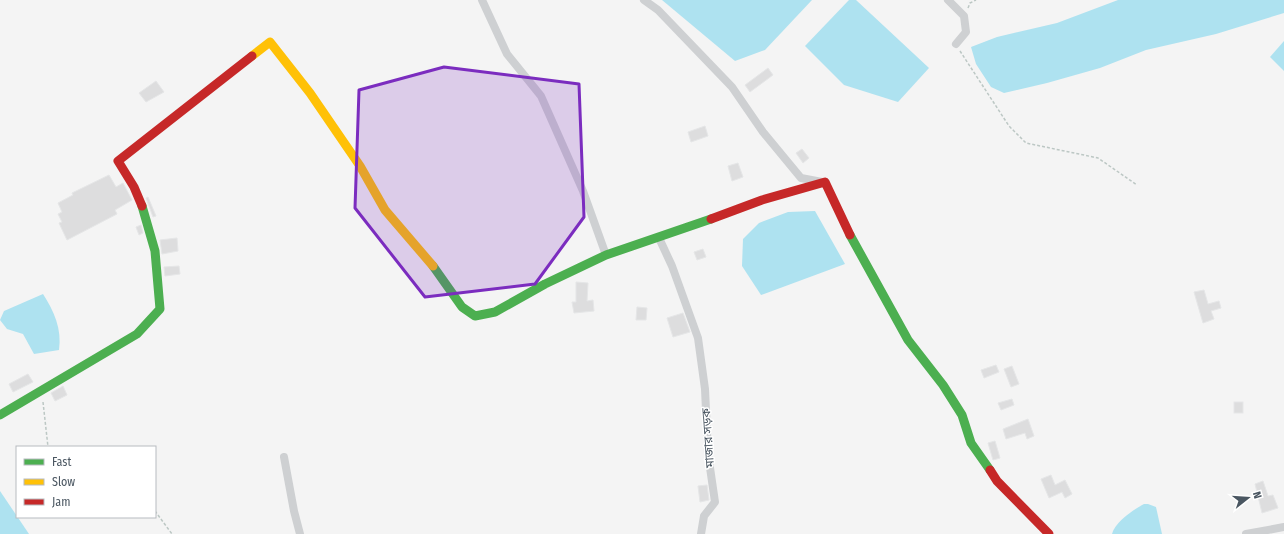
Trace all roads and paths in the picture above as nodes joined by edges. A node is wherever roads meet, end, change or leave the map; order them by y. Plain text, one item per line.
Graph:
1 (482, 0) edge
2 (644, 0) edge
3 (948, 0) edge
4 (976, 0) edge
5 (964, 16) junction
6 (956, 44) joint
7 (825, 182) junction
8 (1137, 185) dead end
9 (659, 238) junction
10 (606, 255) junction
11 (42, 390) junction
12 (0, 415) edge
13 (48, 446) edge
14 (284, 457) dead end
15 (156, 512) edge
16 (1284, 527) edge
17 (172, 534) edge
18 (300, 534) edge
19 (701, 534) edge
20 (1049, 534) edge
21 (1246, 534) edge

1 - 10 street
2 - 7 street
3 - 5 street
4 - 5 path
5 - 6 street
6 - 8 path
7 - 9 street
7 - 20 street
9 - 10 street
9 - 19 street, মাজার সড়ক
10 - 11 street
11 - 12 street
11 - 13 path
14 - 18 street
15 - 17 path
16 - 21 street

